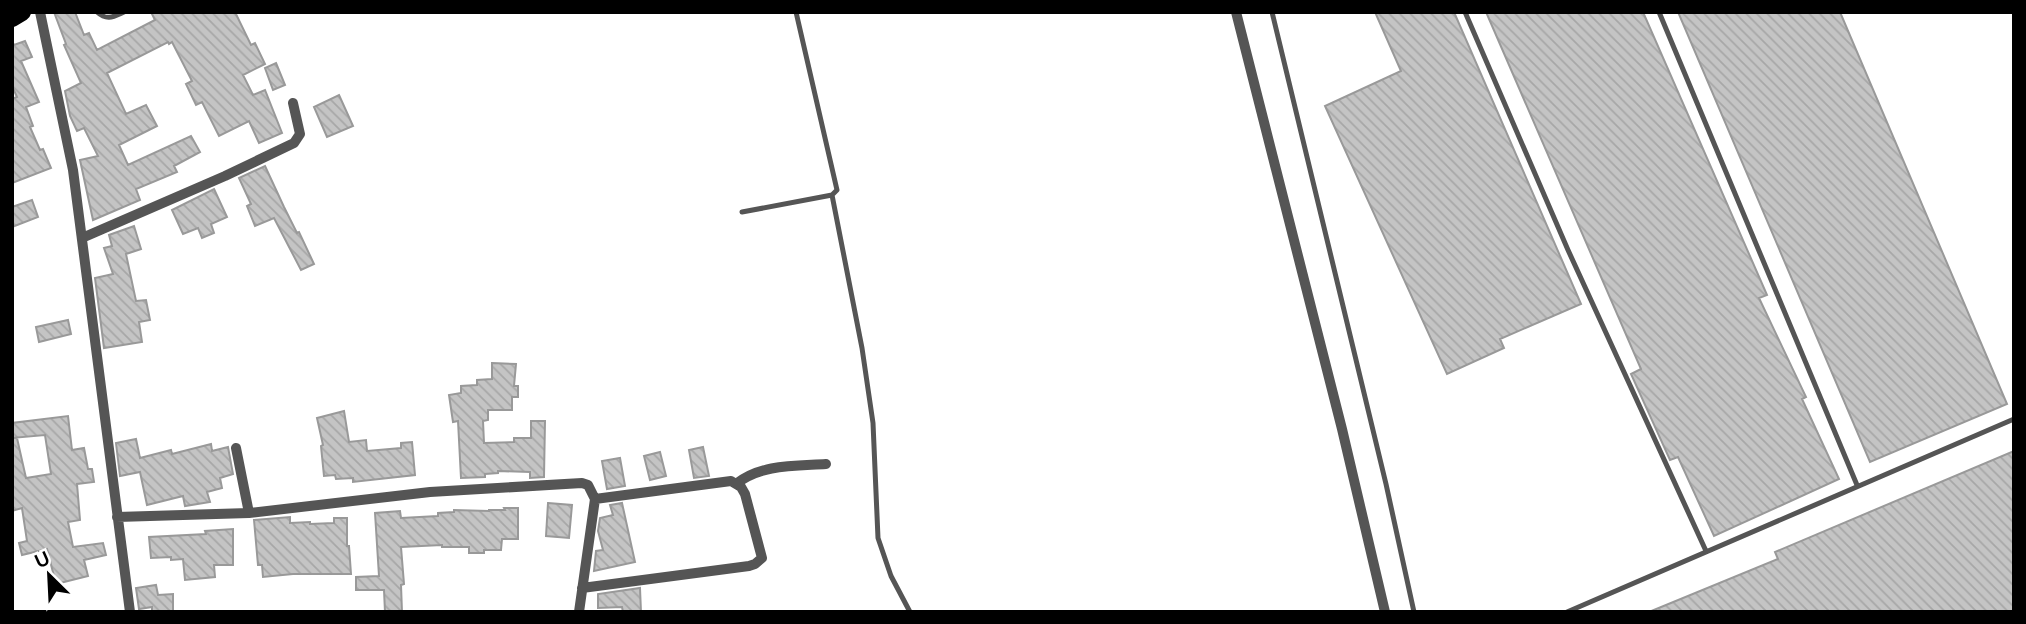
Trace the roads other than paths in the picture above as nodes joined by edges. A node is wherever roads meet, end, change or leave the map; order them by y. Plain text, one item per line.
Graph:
1 (22, 12) edge
2 (40, 12) edge
3 (97, 12) edge
4 (124, 12) edge
5 (796, 12) edge
6 (1236, 12) edge
7 (1272, 12) edge
8 (1465, 12) edge
9 (1659, 12) edge
10 (12, 18) edge
11 (293, 103) dead end
12 (832, 195) junction
13 (742, 212) dead end
14 (82, 238) junction
15 (2014, 419) edge
16 (236, 448) dead end
17 (825, 464) dead end
18 (736, 484) junction
19 (1857, 485) junction
20 (595, 499) junction
21 (249, 513) junction
22 (117, 517) junction
23 (1706, 551) junction
24 (582, 588) junction
25 (130, 612) edge
26 (579, 612) edge
27 (910, 612) edge
28 (1385, 612) edge
29 (1414, 612) edge
30 (1567, 612) edge

1 - 10 main road
2 - 14 street
3 - 4 lane
5 - 12 lane
6 - 28 street
7 - 29 lane
8 - 23 lane
9 - 19 lane
11 - 14 street
12 - 13 lane
12 - 27 lane
14 - 22 street
15 - 19 lane
16 - 21 street
17 - 18 street
18 - 20 street
18 - 24 street
19 - 23 lane
20 - 21 street
20 - 24 street
21 - 22 street
22 - 25 street
23 - 30 lane
24 - 26 street

